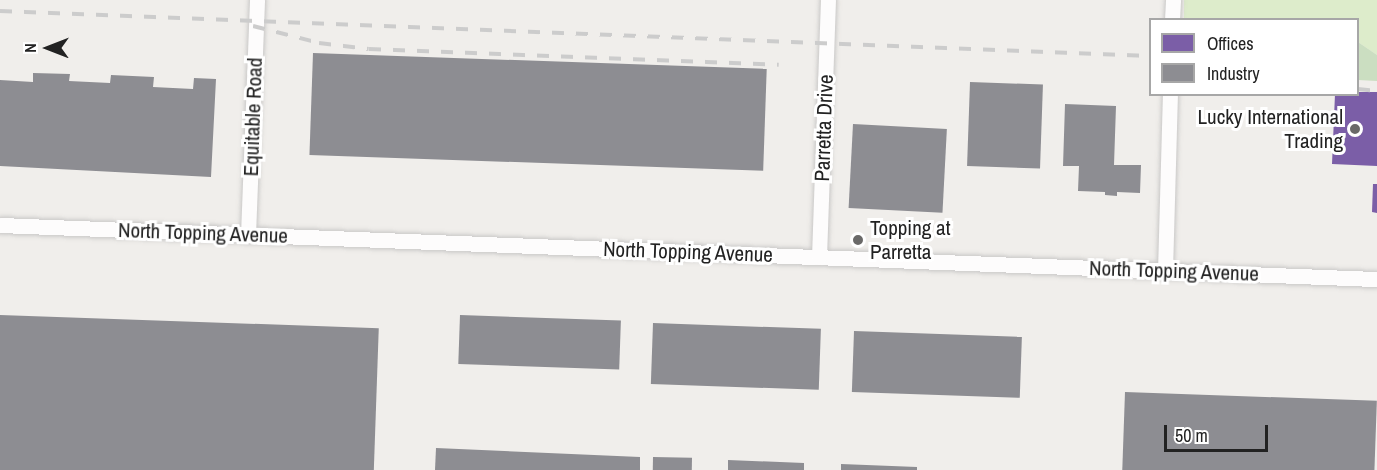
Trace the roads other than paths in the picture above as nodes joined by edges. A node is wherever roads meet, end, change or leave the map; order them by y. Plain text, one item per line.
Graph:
1 (257, 0) edge
2 (828, 0) edge
3 (1173, 0) edge
4 (1172, 18) edge
5 (1170, 96) edge
6 (0, 225) edge
7 (248, 235) junction
8 (819, 257) junction
9 (1165, 271) junction
10 (1377, 279) edge

1 - 7 street, Equitable Road
2 - 8 street, Parretta Drive
3 - 4 street
5 - 9 street
6 - 7 street, North Topping Avenue
7 - 8 street, North Topping Avenue
8 - 9 street, North Topping Avenue
9 - 10 street, North Topping Avenue

